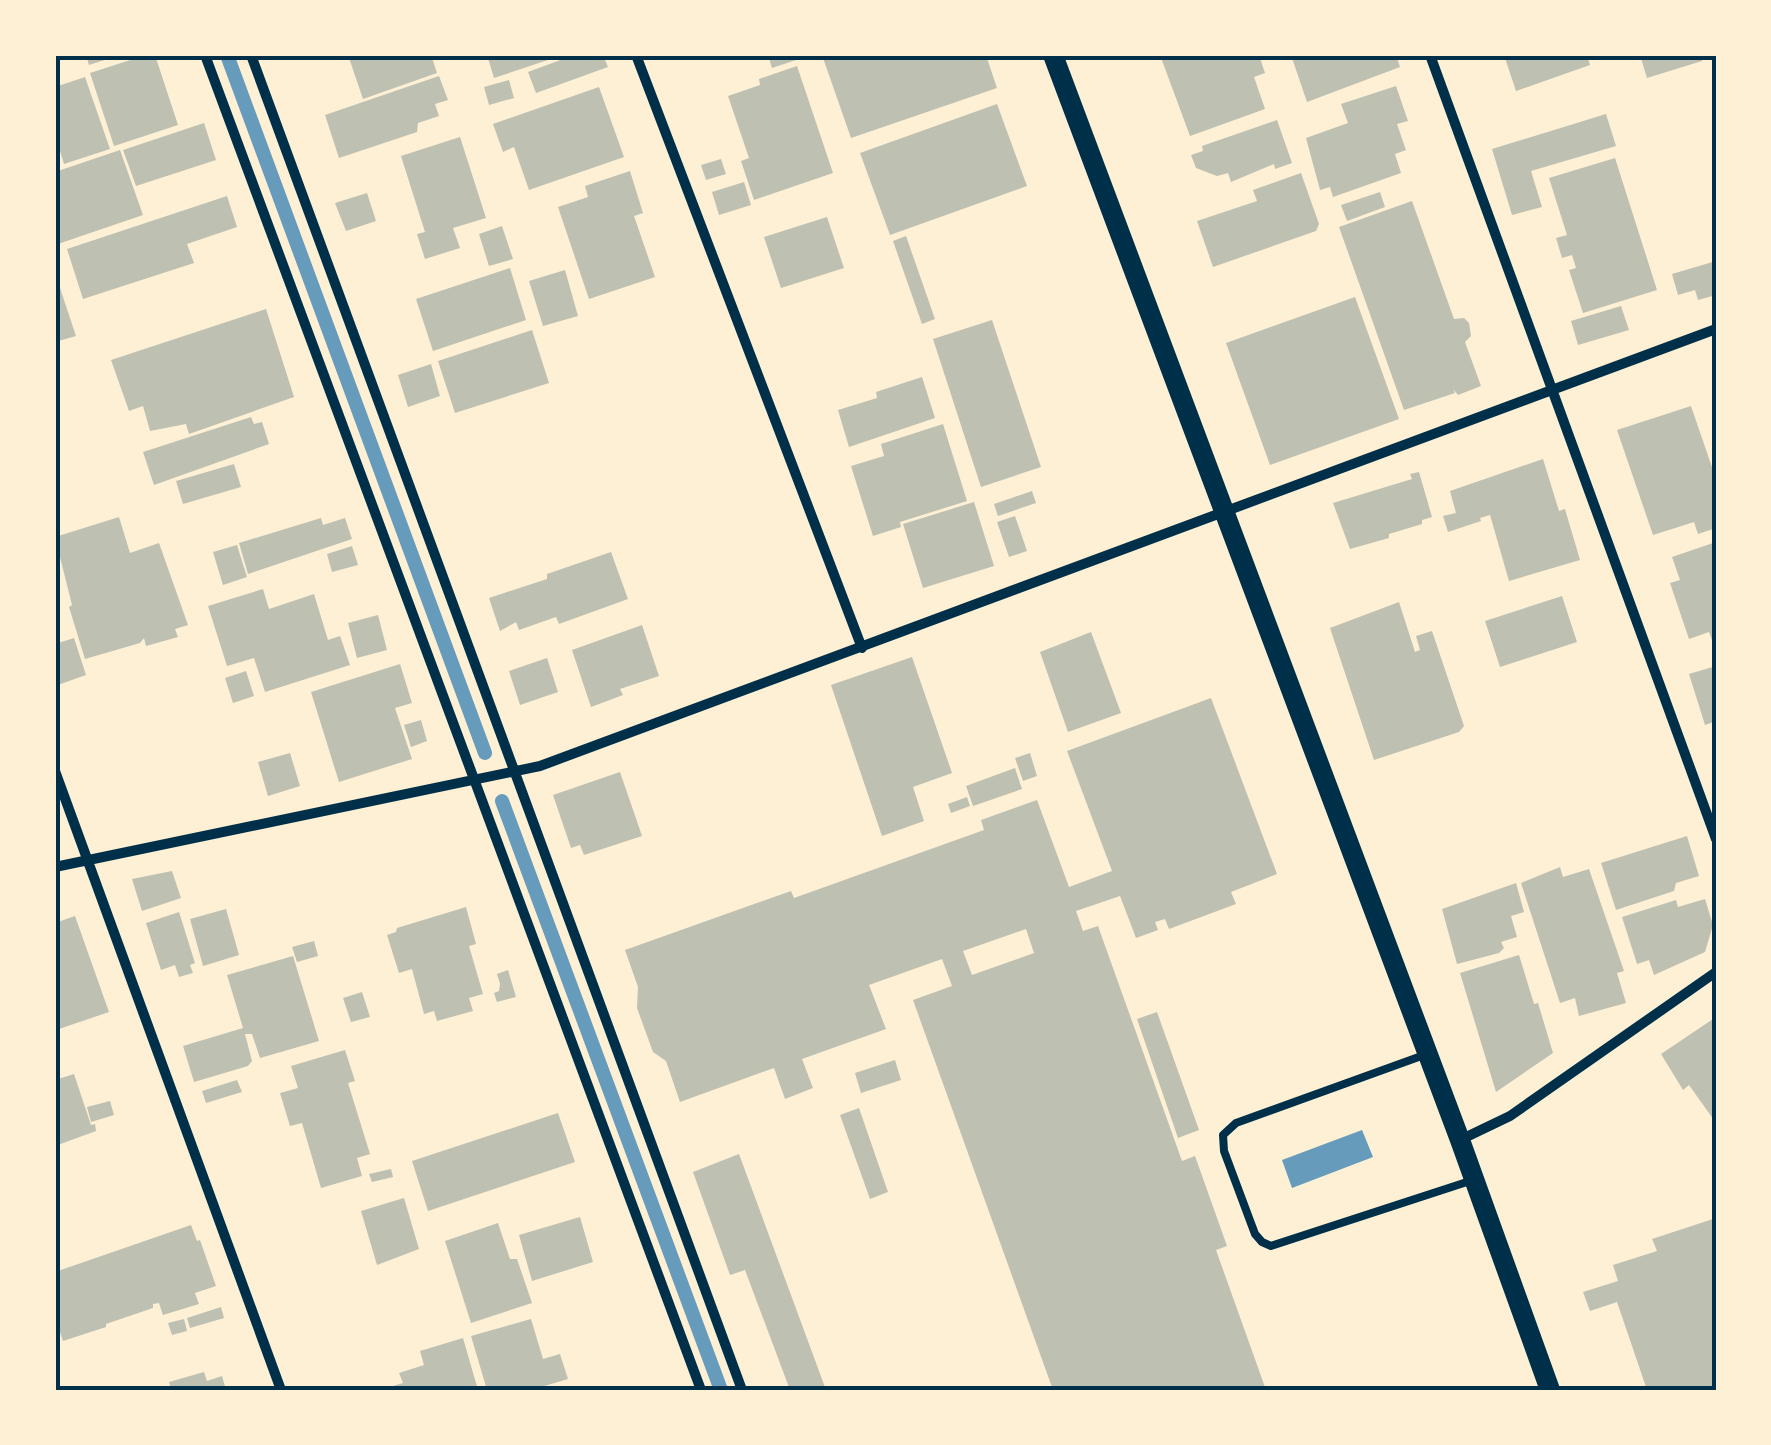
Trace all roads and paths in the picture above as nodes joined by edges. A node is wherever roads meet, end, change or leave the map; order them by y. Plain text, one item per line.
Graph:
1 (206, 55) edge
2 (251, 55) edge
3 (636, 55) edge
4 (1053, 55) edge
5 (1430, 55) edge
6 (1716, 329) edge
7 (1551, 391) junction
8 (1223, 511) junction
9 (862, 648) junction
10 (55, 771) edge
11 (514, 772) junction
12 (474, 780) junction
13 (1716, 839) edge
14 (89, 860) junction
15 (55, 867) edge
16 (1716, 972) edge
17 (1428, 1054) junction
18 (1460, 1140) junction
19 (1475, 1179) junction
20 (280, 1390) edge
21 (701, 1390) edge
22 (742, 1390) edge
23 (1550, 1390) edge

1 - 12 street
2 - 11 street
3 - 9 street
4 - 8 main road
5 - 7 street
6 - 7 street
7 - 8 street
7 - 13 street
8 - 9 street
8 - 17 main road
9 - 11 street
10 - 14 street
11 - 12 street
11 - 22 street
12 - 14 street
12 - 21 street
14 - 15 street
14 - 20 street
16 - 18 street
17 - 18 main road
17 - 19 lane
18 - 19 main road
19 - 23 main road

